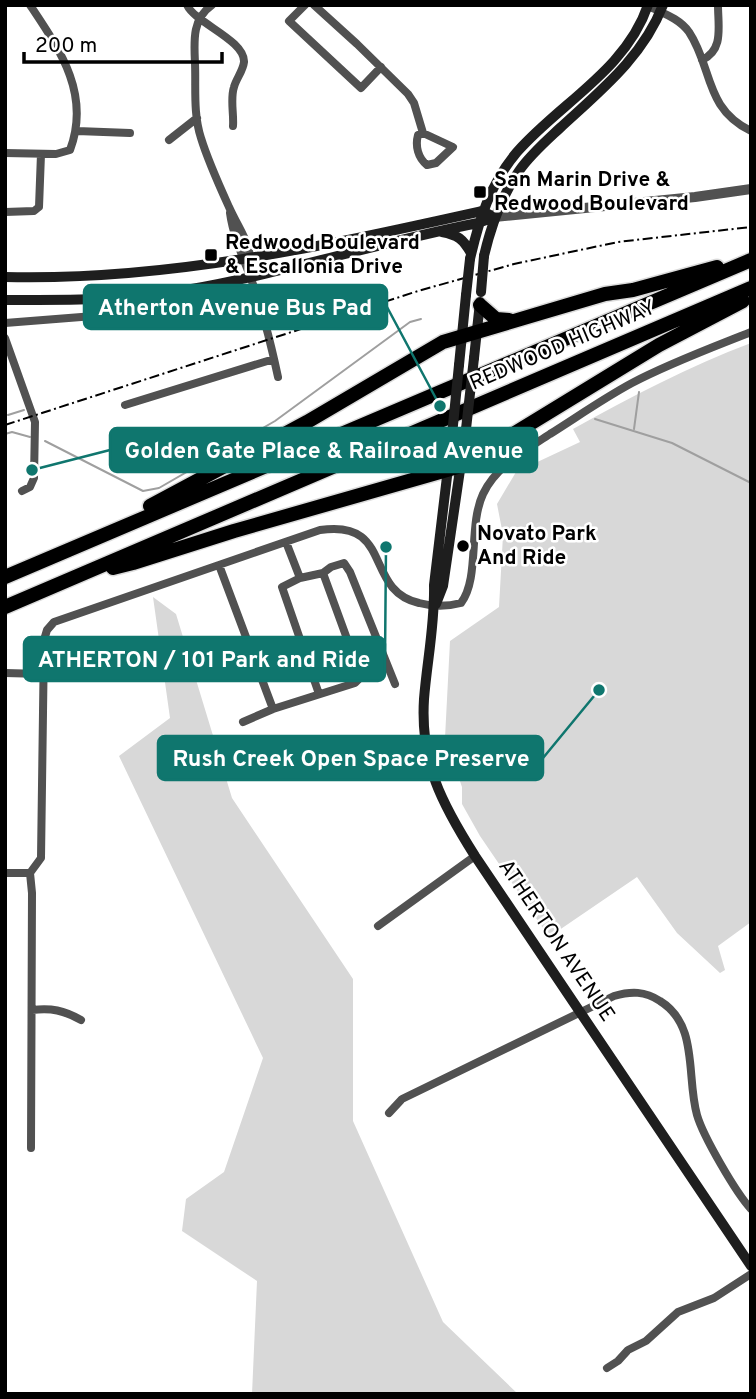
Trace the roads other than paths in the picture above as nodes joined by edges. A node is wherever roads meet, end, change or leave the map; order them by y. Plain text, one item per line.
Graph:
1 (30, 5) edge
2 (187, 5) edge
3 (212, 5) edge
4 (305, 5) edge
5 (314, 5) edge
6 (718, 5) edge
7 (648, 6) edge
8 (662, 8) edge
9 (199, 18) junction
10 (702, 60) junction
11 (381, 67) junction
12 (197, 118) junction
13 (233, 126) dead end
14 (77, 131) junction
15 (751, 131) edge
16 (130, 133) dead end
17 (423, 133) junction
18 (169, 140) dead end
19 (5, 153) edge
20 (41, 154) junction
21 (751, 189) edge
22 (482, 211) junction
23 (5, 212) edge
24 (495, 217) junction
25 (478, 223) junction
26 (438, 231) junction
27 (470, 256) junction
28 (751, 259) edge
29 (248, 260) junction
30 (5, 277) edge
31 (250, 277) junction
32 (751, 288) edge
33 (751, 297) edge
34 (480, 298) junction
35 (5, 300) edge
36 (258, 303) junction
37 (514, 320) junction
38 (5, 323) edge
39 (751, 332) edge
40 (470, 334) junction
41 (5, 338) edge
42 (274, 359) junction
43 (278, 377) dead end
44 (125, 405) dead end
45 (455, 469) junction
46 (22, 491) dead end
47 (123, 526) junction
48 (286, 542) junction
49 (219, 565) junction
50 (323, 573) junction
51 (84, 574) junction
52 (5, 577) edge
53 (300, 578) junction
54 (5, 607) edge
55 (434, 607) junction
56 (5, 673) edge
57 (43, 674) junction
58 (395, 684) dead end
59 (319, 694) junction
60 (273, 709) junction
61 (243, 722) dead end
62 (475, 856) junction
63 (5, 873) edge
64 (30, 873) junction
65 (378, 926) dead end
66 (32, 1010) junction
67 (581, 1013) junction
68 (81, 1020) dead end
69 (389, 1114) dead end
70 (31, 1148) dead end
71 (751, 1209) edge
72 (751, 1266) edge
73 (751, 1274) edge
74 (607, 1368) dead end

1 - 14 street
2 - 9 street
3 - 9 street
4 - 11 street
5 - 11 street
6 - 10 street
7 - 8 street
7 - 22 main road, ATHERTON AVENUE
8 - 10 street
8 - 24 main road, ATHERTON AVENUE
9 - 12 street
9 - 13 street
10 - 15 street
11 - 17 street
12 - 18 street
12 - 29 street
14 - 16 street
14 - 20 street
17 - 17 street
19 - 20 street
20 - 23 street
21 - 24 street
22 - 24 main road
22 - 25 main road, ATHERTON AVENUE
22 - 29 main road
24 - 25 main road
24 - 34 main road, ATHERTON AVENUE, bridge
25 - 26 main road
25 - 27 main road, ATHERTON AVENUE
26 - 27 main road
26 - 31 main road
27 - 40 main road, ATHERTON AVENUE, bridge
28 - 37 highway
28 - 47 highway, REDWOOD HIGHWAY
29 - 30 main road
29 - 31 street
31 - 35 main road
31 - 36 street
32 - 51 highway, REDWOOD HIGHWAY
33 - 45 highway
34 - 37 highway
34 - 40 main road, ATHERTON AVENUE
36 - 38 street
36 - 42 street
37 - 40 highway
39 - 55 street
40 - 45 main road, ATHERTON AVENUE, bridge
40 - 45 main road, ATHERTON AVENUE, bridge
40 - 47 highway
41 - 46 street
42 - 43 street
42 - 44 street
45 - 51 highway
45 - 55 main road, ATHERTON AVENUE
47 - 52 highway, REDWOOD HIGHWAY
48 - 49 street
48 - 53 street
48 - 55 street
49 - 57 street
49 - 60 street
50 - 53 street
50 - 58 street
50 - 59 street
51 - 54 highway, REDWOOD HIGHWAY
53 - 59 street
55 - 62 main road, ATHERTON AVENUE
56 - 57 street
57 - 64 street
59 - 60 street
60 - 61 street
62 - 65 street
62 - 67 main road, ATHERTON AVENUE
63 - 64 street
64 - 66 street
66 - 68 street
66 - 70 street
67 - 69 street
67 - 71 street
67 - 72 main road, ATHERTON AVENUE
73 - 74 street

